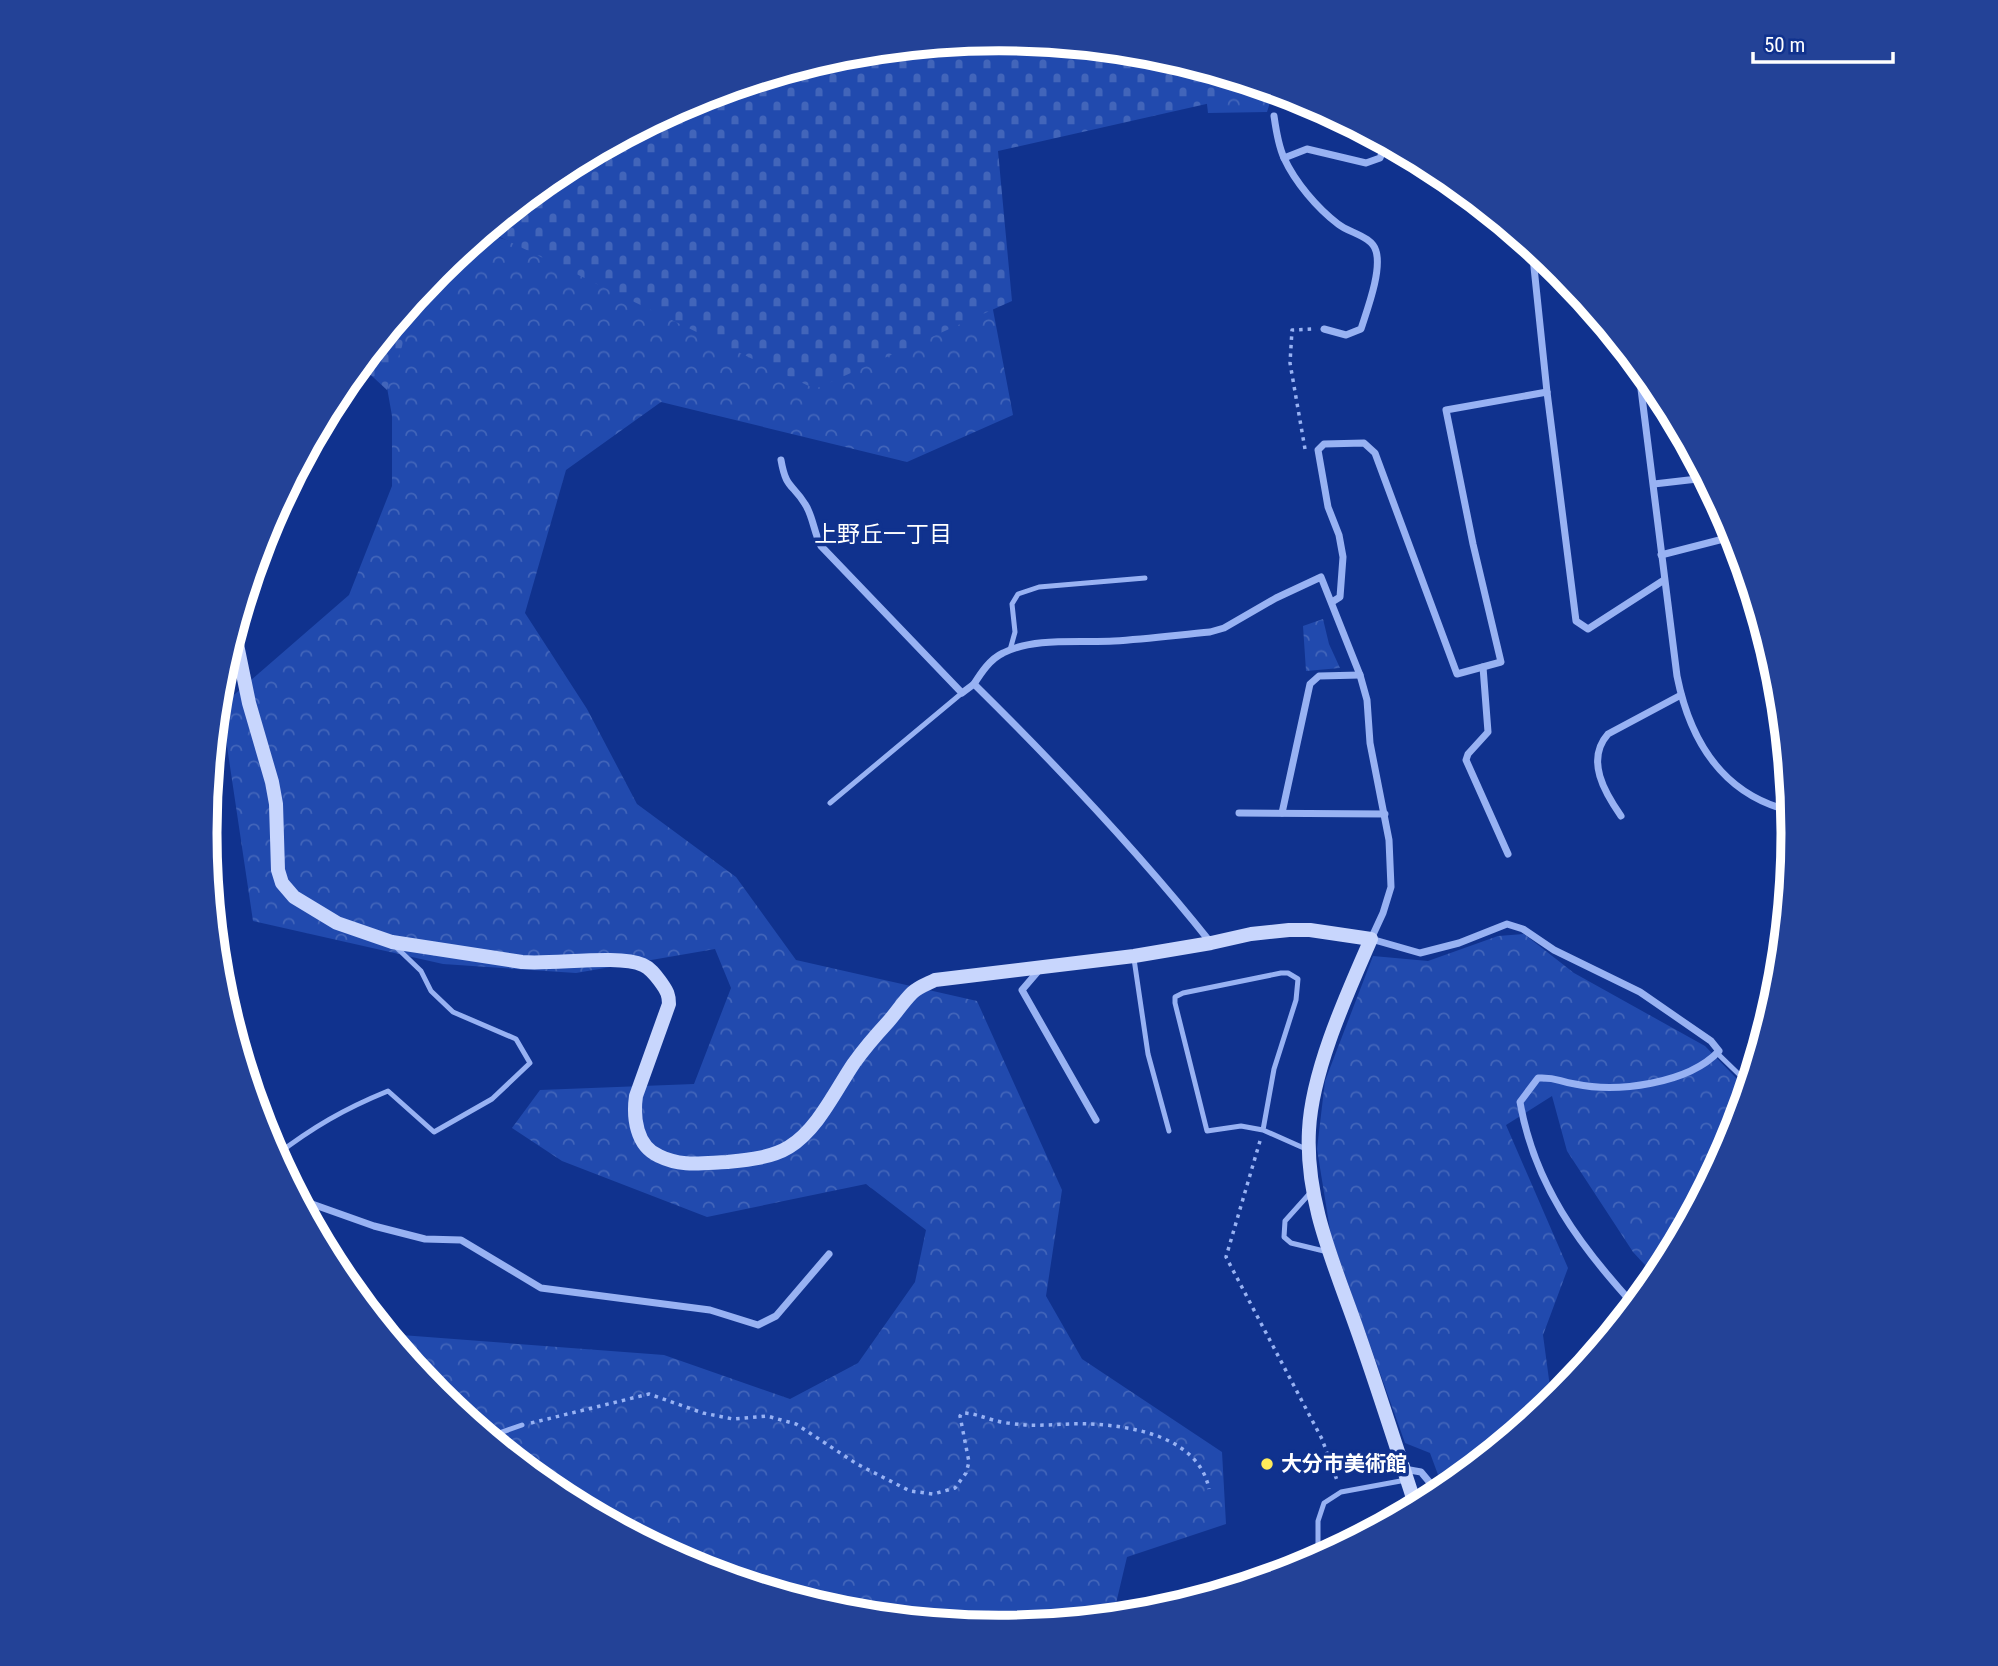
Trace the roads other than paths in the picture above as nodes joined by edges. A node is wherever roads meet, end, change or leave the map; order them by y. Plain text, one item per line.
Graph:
1 (1274, 117) dead end
2 (1382, 152) edge
3 (1284, 158) junction
4 (1534, 263) edge
5 (1324, 329) dead end
6 (1641, 387) edge
7 (1547, 392) junction
8 (780, 460) dead end
9 (1697, 479) edge
10 (1654, 485) junction
11 (1724, 539) edge
12 (1661, 555) junction
13 (1145, 579) dead end
14 (1664, 580) junction
15 (1332, 602) junction
16 (1010, 650) junction
17 (238, 652) edge
18 (1483, 667) junction
19 (1360, 675) junction
20 (974, 684) junction
21 (962, 693) junction
22 (1681, 695) junction
23 (830, 803) dead end
24 (1781, 808) edge
25 (1239, 813) dead end
26 (1282, 813) junction
27 (1385, 814) junction
28 (1621, 816) dead end
29 (1508, 854) dead end
30 (1371, 939) junction
31 (392, 942) junction
32 (1211, 943) junction
33 (1134, 956) junction
34 (1041, 968) junction
35 (1717, 1053) junction
36 (1742, 1077) edge
37 (1096, 1120) dead end
38 (1263, 1130) junction
39 (1169, 1131) dead end
40 (284, 1149) edge
41 (1309, 1150) junction
42 (1314, 1189) junction
43 (311, 1203) edge
44 (1328, 1252) junction
45 (829, 1254) dead end
46 (1628, 1298) edge
47 (522, 1425) road end
48 (498, 1433) edge
49 (1406, 1475) junction
50 (1431, 1485) edge
51 (1413, 1496) edge
52 (1318, 1547) edge

1 - 3 street
2 - 3 street
3 - 5 street
4 - 7 street
6 - 10 street
7 - 14 street
7 - 18 street
8 - 21 street
9 - 10 street
10 - 12 street
11 - 12 street
12 - 14 street
13 - 16 lane
14 - 22 street
15 - 16 street
15 - 18 street
15 - 19 street
16 - 20 street
17 - 31 street
18 - 29 street
19 - 26 street
19 - 27 street
20 - 21 street
20 - 32 street
21 - 23 lane
22 - 24 street
22 - 28 street
25 - 26 street
26 - 27 street
27 - 30 street
30 - 32 street
30 - 35 street
30 - 41 street
31 - 34 street
31 - 40 lane
32 - 33 street
33 - 34 street
33 - 39 lane
34 - 37 street
35 - 36 lane
35 - 46 street
38 - 38 lane
38 - 41 lane
41 - 42 street
42 - 44 street
42 - 44 lane
43 - 45 street
44 - 49 street
47 - 48 lane
49 - 50 street
49 - 51 street
49 - 52 lane

